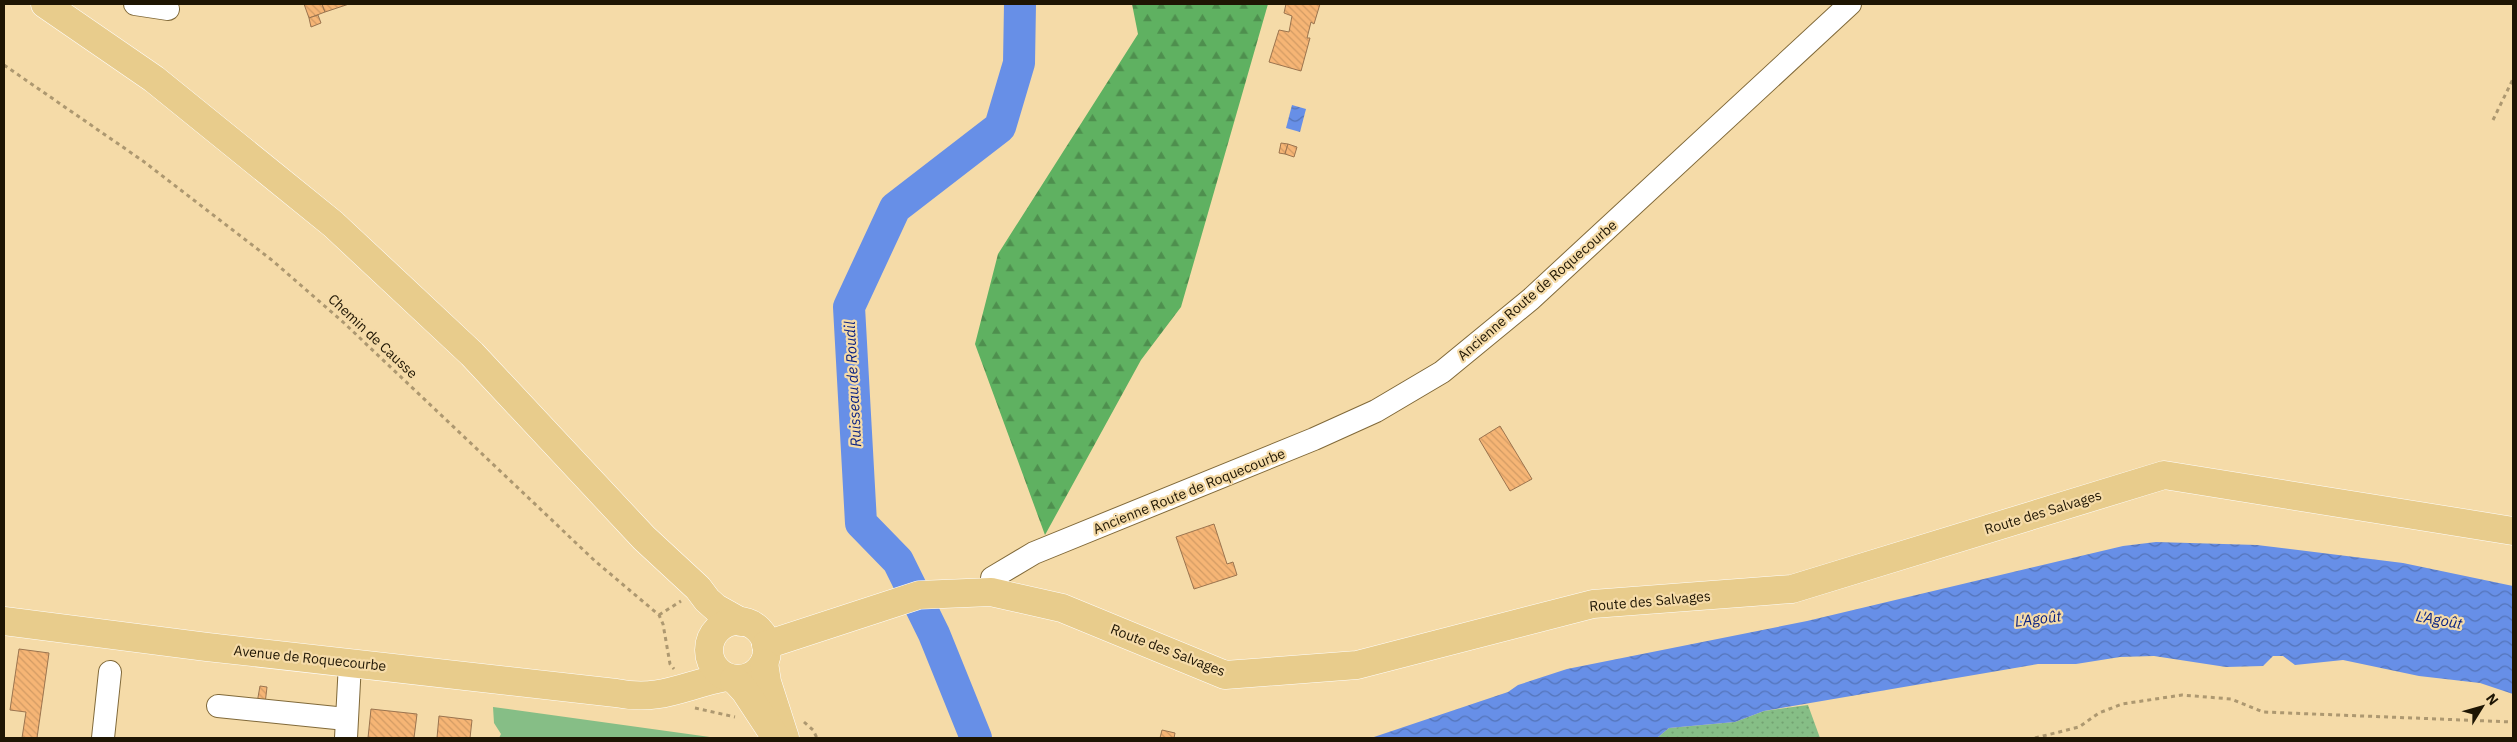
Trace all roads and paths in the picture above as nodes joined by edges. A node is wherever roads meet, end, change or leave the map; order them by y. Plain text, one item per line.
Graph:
1 (45, 4) edge
2 (135, 4) edge
3 (1850, 4) edge
4 (168, 9) dead end
5 (4, 65) edge
6 (2513, 79) edge
7 (2493, 120) dead end
8 (2513, 531) edge
9 (644, 538) junction
10 (991, 592) junction
11 (681, 601) dead end
12 (659, 615) junction
13 (4, 621) edge
14 (741, 622) junction
15 (710, 643) junction
16 (765, 654) junction
17 (350, 662) junction
18 (675, 670) dead end
19 (110, 672) dead end
20 (730, 678) junction
21 (616, 692) junction
22 (218, 706) dead end
23 (693, 707) dead end
24 (738, 718) dead end
25 (346, 721) edge
26 (2513, 722) edge
27 (103, 738) edge
28 (776, 738) edge
29 (785, 738) edge
30 (2035, 738) edge

1 - 9 main road
2 - 4 street
3 - 10 street, Ancienne Route de Roquecourbe
5 - 12 path, Chemin de Causse
6 - 7 path
8 - 10 main road, Route des Salvages
9 - 14 main road
9 - 15 main road
10 - 16 main road, Route des Salvages
11 - 12 path
12 - 18 path
13 - 17 main road, Avenue de Roquecourbe
14 - 15 main road
14 - 16 main road
15 - 20 main road
15 - 21 main road, Avenue de Roquecourbe
16 - 20 main road
16 - 29 main road
17 - 21 main road, Avenue de Roquecourbe
17 - 25 street
19 - 27 street
20 - 21 main road, Avenue de Roquecourbe
20 - 28 main road
22 - 25 street
23 - 24 path
26 - 30 path

